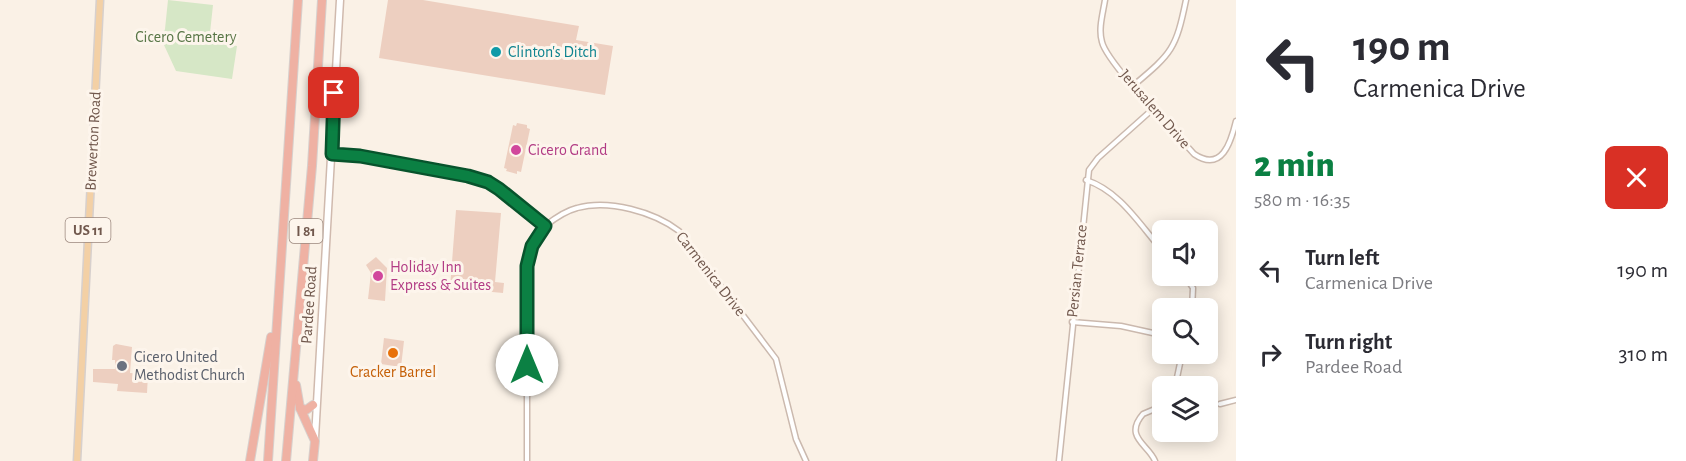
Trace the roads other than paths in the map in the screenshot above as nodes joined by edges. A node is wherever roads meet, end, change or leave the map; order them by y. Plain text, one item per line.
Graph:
1 (100, 0) edge
2 (298, 0) edge
3 (322, 0) edge
4 (340, 0) edge
5 (1105, 0) edge
6 (1186, 0) edge
7 (1134, 86) junction
8 (1154, 108) junction
9 (1236, 121) edge
10 (332, 154) junction
11 (1086, 180) junction
12 (545, 226) junction
13 (1152, 239) edge
14 (277, 312) junction
15 (1072, 322) junction
16 (1152, 333) edge
17 (295, 358) junction
18 (316, 396) junction
19 (1236, 400) edge
20 (1220, 404) dead end
21 (313, 405) junction
22 (300, 408) junction
23 (1152, 410) edge
24 (311, 432) junction
25 (315, 441) junction
26 (77, 461) edge
27 (250, 461) edge
28 (268, 461) edge
29 (286, 461) edge
30 (312, 461) edge
31 (528, 461) edge
32 (806, 461) edge
33 (1059, 461) edge
34 (1155, 461) edge

1 - 26 main road, Brewerton Road / US 11
2 - 14 highway, I 81
3 - 17 highway, I 81
4 - 10 street, Pardee Road
5 - 7 street, Jerusalem Drive
6 - 7 street
7 - 8 street, Jerusalem Drive
8 - 9 street, Jerusalem Drive
8 - 11 street, Persian Terrace
10 - 12 street
10 - 18 street, Pardee Road
11 - 13 street
11 - 15 street, Persian Terrace
12 - 31 street
12 - 32 street, Carmenica Drive
14 - 27 highway
14 - 28 highway, I 81
15 - 16 street
15 - 33 street, Persian Terrace
17 - 22 highway
17 - 29 highway, I 81
18 - 21 street, Pardee Road
18 - 25 street, Pardee Road
19 - 20 street
21 - 22 highway
21 - 24 street, Pardee Road
22 - 24 highway
23 - 34 street
24 - 25 highway
24 - 30 street, Pardee Road
25 - 30 highway, Pardee Road

